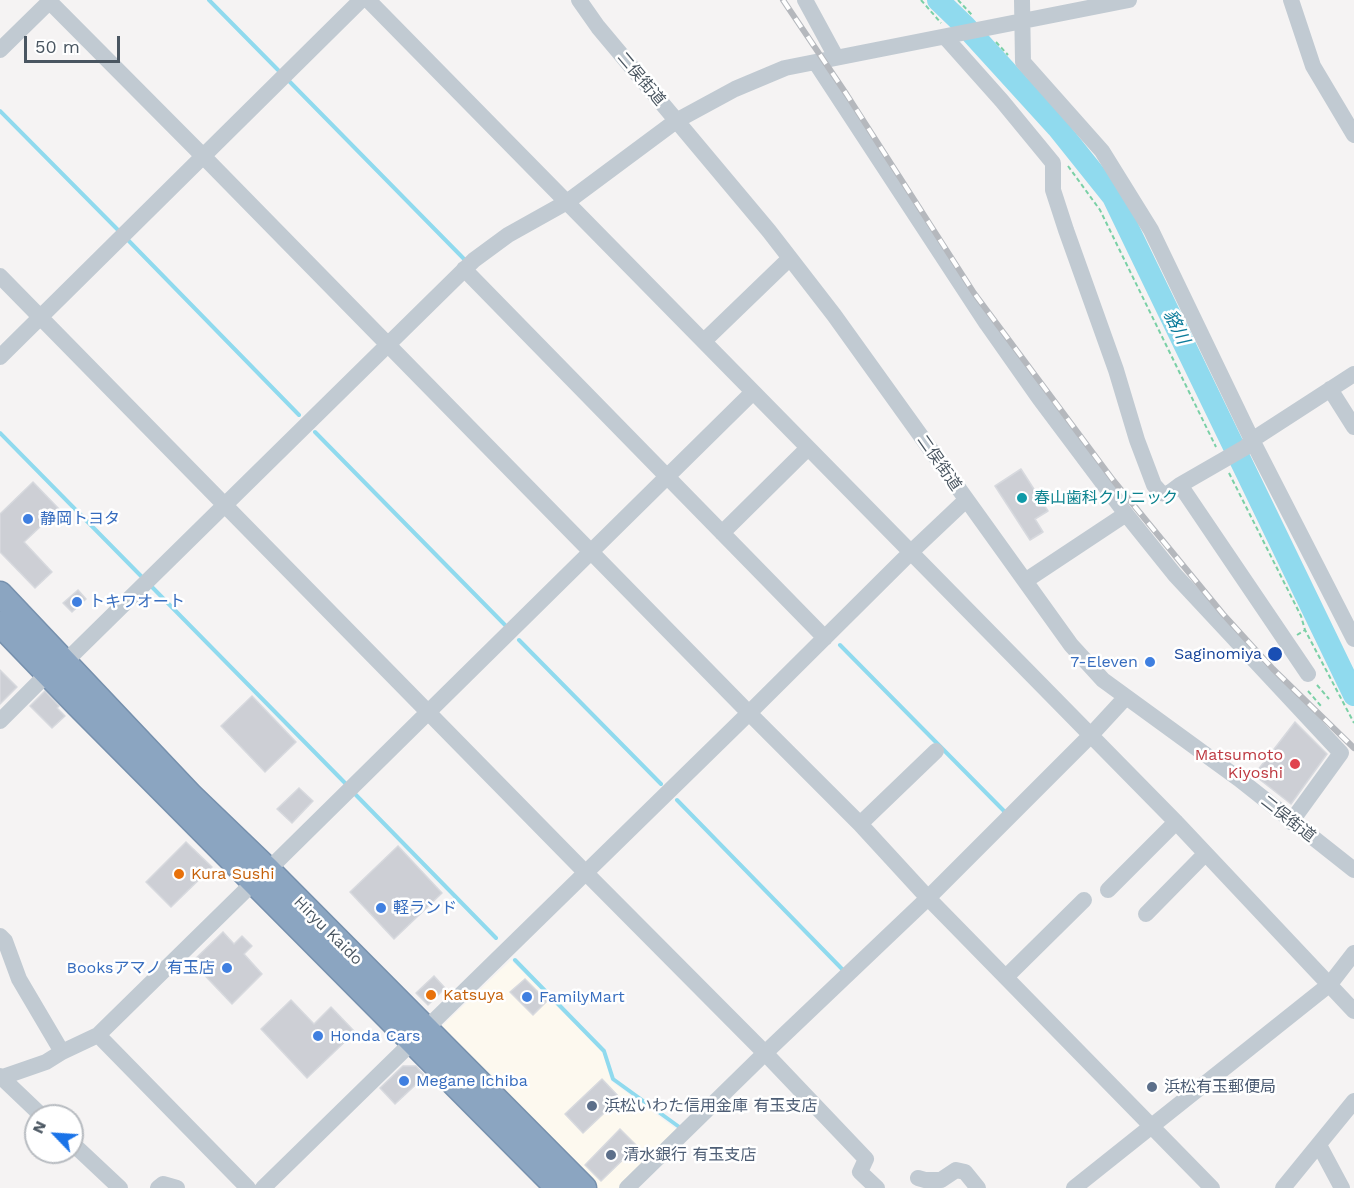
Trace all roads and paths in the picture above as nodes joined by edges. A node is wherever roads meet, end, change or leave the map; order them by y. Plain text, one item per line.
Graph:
1 (49, 0) edge
2 (361, 0) edge
3 (368, 0) edge
4 (579, 0) edge
5 (805, 0) edge
6 (921, 0) edge
7 (958, 0) edge
8 (1022, 0) edge
9 (1129, 0) edge
10 (1291, 0) edge
11 (1022, 21) junction
12 (982, 28) junction
13 (952, 35) junction
14 (0, 50) edge
15 (836, 57) junction
16 (816, 63) junction
17 (676, 121) junction
18 (1354, 135) edge
19 (203, 156) junction
20 (1063, 159) dead end
21 (567, 202) junction
22 (789, 259) junction
23 (467, 266) junction
24 (0, 276) edge
25 (40, 317) junction
26 (704, 341) junction
27 (387, 344) junction
28 (0, 357) edge
29 (1354, 374) edge
30 (1330, 389) junction
31 (753, 392) junction
32 (1354, 427) edge
33 (1249, 443) junction
34 (808, 448) junction
35 (1225, 459) junction
36 (667, 478) junction
37 (1180, 485) junction
38 (966, 501) junction
39 (225, 506) junction
40 (1126, 514) junction
41 (726, 529) junction
42 (910, 552) junction
43 (591, 553) junction
44 (1025, 581) junction
45 (0, 594) edge
46 (0, 624) edge
47 (1305, 630) junction
48 (825, 638) junction
49 (1354, 639) edge
50 (1286, 642) junction
51 (56, 668) junction
52 (1312, 679) joint
53 (1308, 691) dead end
54 (1126, 697) junction
55 (1329, 699) dead end
56 (1321, 706) dead end
57 (428, 711) junction
58 (748, 713) junction
59 (0, 721) edge
60 (1354, 723) edge
61 (1090, 736) junction
62 (936, 751) dead end
63 (1176, 822) junction
64 (1291, 822) junction
65 (860, 824) junction
66 (1205, 854) junction
67 (1354, 870) edge
68 (585, 872) junction
69 (261, 876) junction
70 (1108, 890) dead end
71 (928, 898) junction
72 (1084, 900) dead end
73 (1146, 914) dead end
74 (0, 936) edge
75 (1354, 954) edge
76 (1006, 977) junction
77 (1330, 984) junction
78 (1354, 1011) edge
79 (98, 1035) junction
80 (419, 1036) junction
81 (62, 1052) junction
82 (765, 1053) junction
83 (0, 1077) edge
84 (1354, 1101) edge
85 (29, 1104) edge
86 (1151, 1127) junction
87 (1318, 1145) junction
88 (84, 1154) edge
89 (918, 1178) dead end
90 (120, 1188) edge
91 (158, 1188) edge
92 (177, 1188) edge
93 (248, 1188) edge
94 (263, 1188) edge
95 (558, 1188) edge
96 (584, 1188) edge
97 (627, 1188) edge
98 (877, 1188) edge
99 (978, 1188) edge
100 (1074, 1188) edge
101 (1212, 1188) edge
102 (1284, 1188) edge
103 (1342, 1188) edge

1 - 14 street
1 - 19 street
2 - 19 street
3 - 21 street
4 - 17 street, 二俣街道
5 - 15 street
6 - 13 path
7 - 12 path
8 - 11 street
9 - 11 street
10 - 18 street
11 - 12 street
11 - 33 street
12 - 13 street
13 - 15 street
13 - 37 street
15 - 16 street
16 - 17 street
16 - 40 street
17 - 21 street
17 - 22 street, 二俣街道
19 - 25 street
19 - 27 street
20 - 35 path
21 - 23 street
21 - 26 street
22 - 26 street
22 - 38 street, 二俣街道
23 - 27 street
23 - 36 street
24 - 25 street
25 - 28 street
25 - 39 street
26 - 31 street
27 - 39 street
27 - 43 street
29 - 30 street
30 - 32 street
30 - 33 street
31 - 34 street
31 - 36 street
33 - 35 street
33 - 49 street
34 - 41 street
34 - 42 street
35 - 37 street
35 - 47 path
36 - 41 street
36 - 43 street
37 - 50 street
38 - 42 street
38 - 44 street, 二俣街道
39 - 51 street
39 - 57 street
40 - 44 street
40 - 64 street
41 - 48 street
42 - 48 street
42 - 61 street
43 - 57 street
43 - 58 street
44 - 54 street, 二俣街道
45 - 51 highway, Hiryu Kaido
46 - 51 highway, Hiryu Kaido
47 - 50 path
47 - 60 path
48 - 58 street
50 - 52 street
51 - 59 street
51 - 69 highway, Hiryu Kaido
52 - 55 path
53 - 56 path
54 - 61 street
54 - 64 street, 二俣街道
57 - 68 street
57 - 69 street
58 - 65 street
58 - 68 street
61 - 63 street
61 - 71 street
62 - 65 street
63 - 66 street
63 - 70 street
64 - 67 street, 二俣街道
65 - 71 street
66 - 73 street
66 - 77 street
68 - 80 street
68 - 82 street
69 - 79 street
69 - 80 highway, Hiryu Kaido
71 - 76 street
71 - 82 street
72 - 76 street
74 - 81 street
75 - 77 street
76 - 86 street
77 - 78 street
77 - 86 street
79 - 81 street
79 - 93 street
80 - 94 street
80 - 95 highway, Hiryu Kaido
80 - 96 highway, Hiryu Kaido
81 - 83 street
82 - 97 street
82 - 98 street
83 - 85 street
84 - 87 street
86 - 100 street
86 - 101 street
87 - 102 street
87 - 103 street
88 - 90 street
89 - 99 street
91 - 92 street

